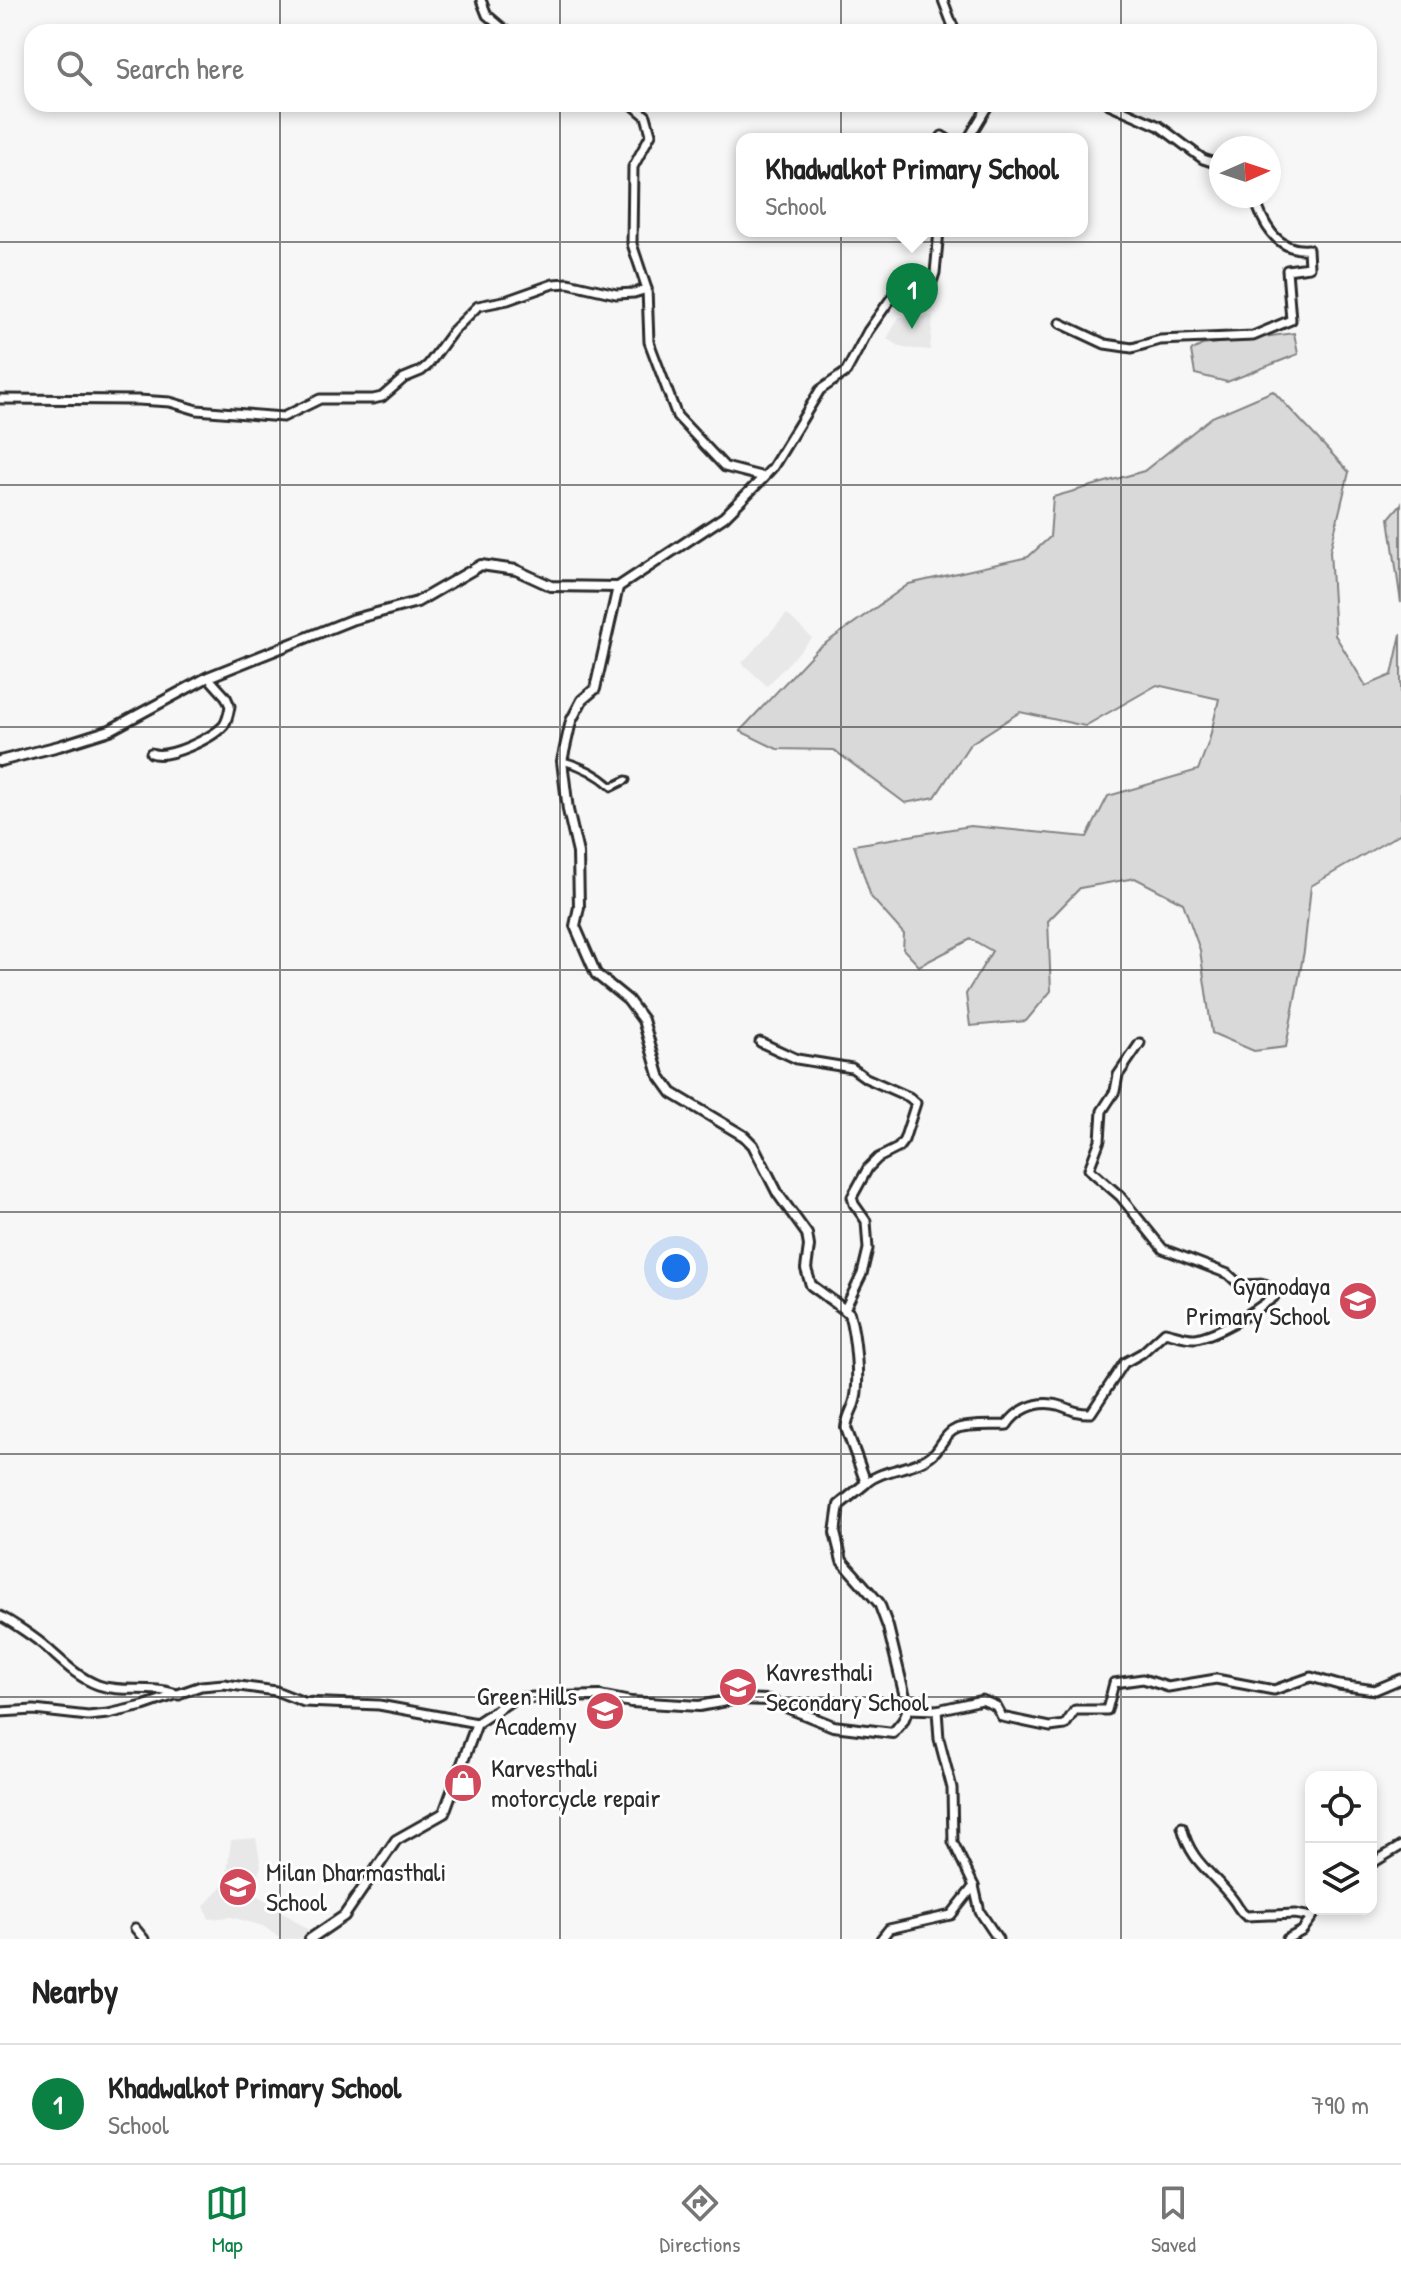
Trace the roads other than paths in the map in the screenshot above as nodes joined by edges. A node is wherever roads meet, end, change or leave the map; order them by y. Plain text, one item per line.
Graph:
1 (481, 0) edge
2 (943, 0) edge
3 (498, 24) edge
4 (952, 24) edge
5 (641, 112) edge
6 (984, 112) edge
7 (1127, 112) edge
8 (972, 133) edge
9 (1209, 161) edge
10 (1259, 208) edge
11 (938, 237) edge
12 (647, 289) junction
13 (1060, 323) dead end
14 (0, 399) edge
15 (764, 477) junction
16 (618, 587) junction
17 (208, 677) junction
18 (151, 753) dead end
19 (0, 761) edge
20 (562, 761) junction
21 (626, 780) dead end
22 (760, 1042) dead end
23 (1140, 1043) dead end
24 (845, 1309) junction
25 (866, 1483) junction
26 (0, 1616) edge
27 (1401, 1679) edge
28 (179, 1695) junction
29 (908, 1709) junction
30 (937, 1710) junction
31 (0, 1712) edge
32 (477, 1723) junction
33 (1182, 1827) dead end
34 (1401, 1846) edge
35 (1377, 1860) edge
36 (974, 1886) junction
37 (1312, 1917) joint
38 (135, 1928) dead end
39 (144, 1939) edge
40 (310, 1939) edge
41 (881, 1939) edge
42 (998, 1939) edge
43 (1287, 1939) edge

1 - 3 street
2 - 4 street
5 - 12 street
6 - 8 street
7 - 9 street
10 - 13 street
11 - 15 street
12 - 14 street
12 - 15 street
15 - 16 street
16 - 17 street
16 - 20 street
17 - 18 street
17 - 19 street
20 - 21 street
20 - 24 street
22 - 24 street
23 - 25 street
24 - 25 street
25 - 29 street
26 - 28 street
27 - 30 street
28 - 31 street
28 - 32 street
29 - 30 street
29 - 32 street
30 - 36 street
32 - 40 street
33 - 37 street
34 - 35 street
36 - 41 street
36 - 42 street
37 - 43 street
38 - 39 street

